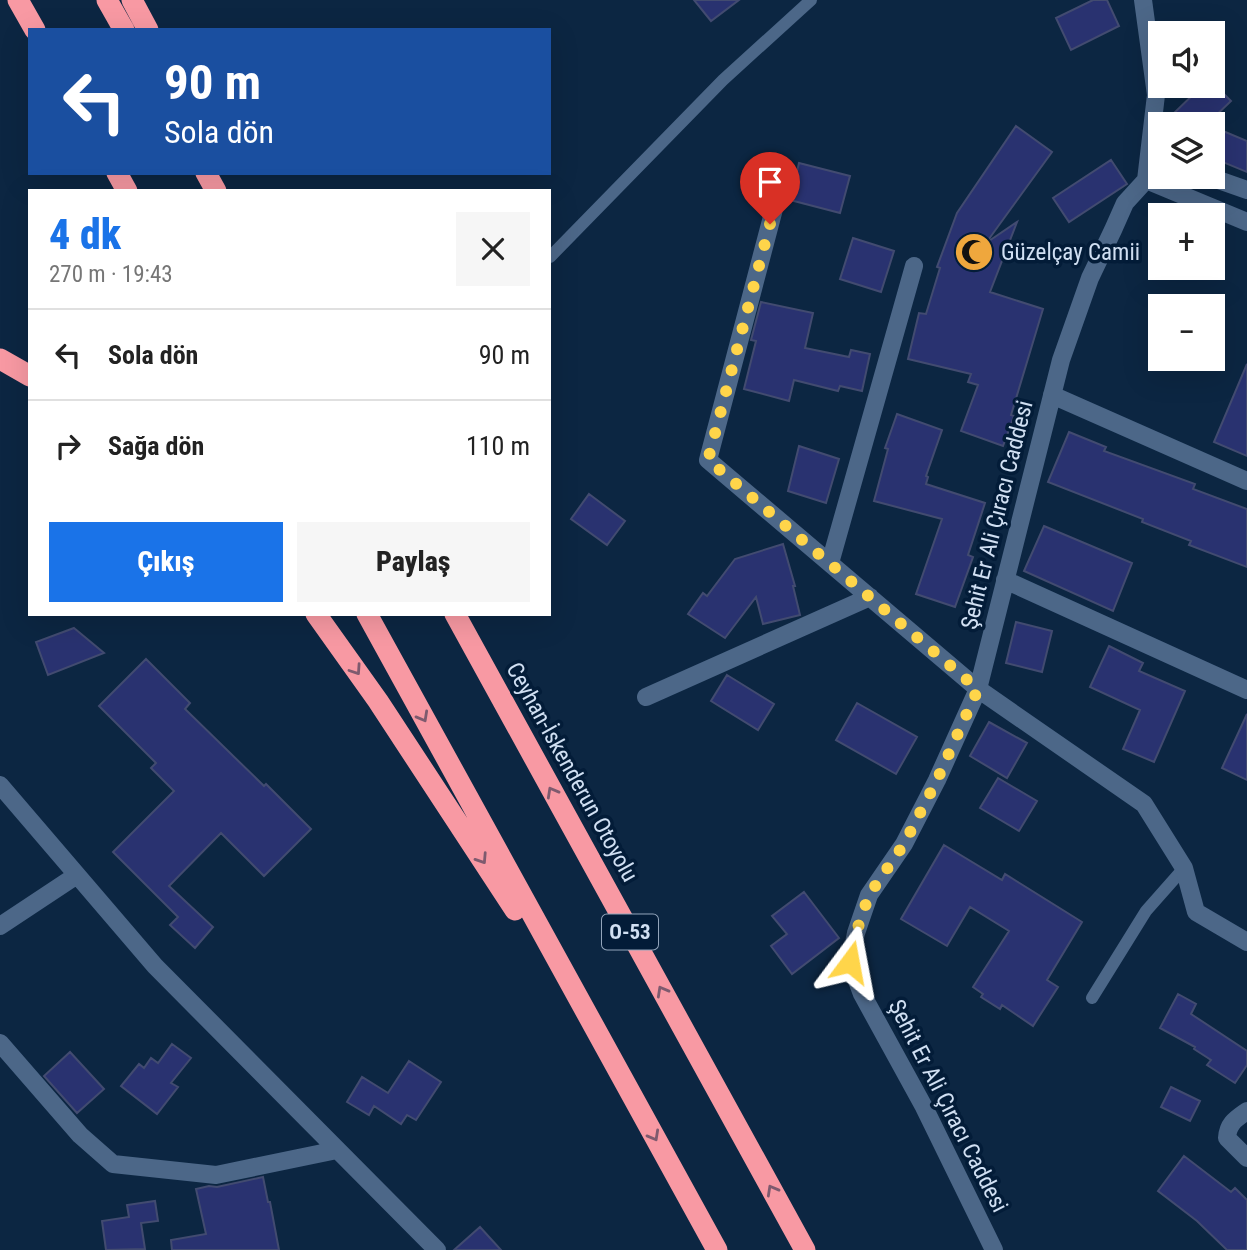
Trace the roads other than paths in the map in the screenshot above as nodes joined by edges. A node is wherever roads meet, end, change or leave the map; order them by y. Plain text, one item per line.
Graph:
1 (18, 0) edge
2 (107, 0) edge
3 (132, 0) edge
4 (811, 0) edge
5 (1143, 0) edge
6 (34, 28) edge
7 (123, 28) edge
8 (147, 28) edge
9 (1155, 112) edge
10 (784, 171) dead end
11 (1148, 174) edge
12 (1146, 180) junction
13 (1225, 182) edge
14 (1247, 190) edge
15 (1247, 222) edge
16 (551, 256) edge
17 (914, 266) dead end
18 (0, 359) edge
19 (28, 375) edge
20 (1052, 395) junction
21 (1247, 481) edge
22 (830, 563) junction
23 (1005, 580) junction
24 (870, 597) junction
25 (317, 616) edge
26 (368, 616) edge
27 (456, 616) edge
28 (978, 689) junction
29 (1247, 690) edge
30 (646, 697) dead end
31 (0, 785) edge
32 (1184, 868) junction
33 (77, 875) junction
34 (0, 926) edge
35 (1247, 942) edge
36 (1092, 998) dead end
37 (0, 1044) edge
38 (621, 1077) junction
39 (1247, 1111) edge
40 (337, 1150) junction
41 (1247, 1158) edge
42 (437, 1250) edge
43 (717, 1250) edge
44 (805, 1250) edge
45 (994, 1250) edge

1 - 6 highway
2 - 7 highway
3 - 8 highway
4 - 16 lane
5 - 9 street
10 - 22 street
11 - 12 street
12 - 15 street
12 - 20 street, Şehit Er Ali Çıracı Caddesi
13 - 14 street
17 - 22 street
18 - 19 highway
20 - 21 street
20 - 23 street, Şehit Er Ali Çıracı Caddesi
22 - 24 street
23 - 28 street, Şehit Er Ali Çıracı Caddesi
23 - 29 street
24 - 28 street
24 - 30 street
25 -> 38 highway
26 -> 38 highway
44 -> 27 highway, Ceyhan-İskenderun Otoyolu / O-53
28 - 32 street
28 - 45 street, Şehit Er Ali Çıracı Caddesi
31 - 33 street
32 - 35 street
32 - 36 lane
33 - 34 street
33 - 40 street
37 - 40 street
38 -> 43 highway
39 - 41 street
40 - 42 street

